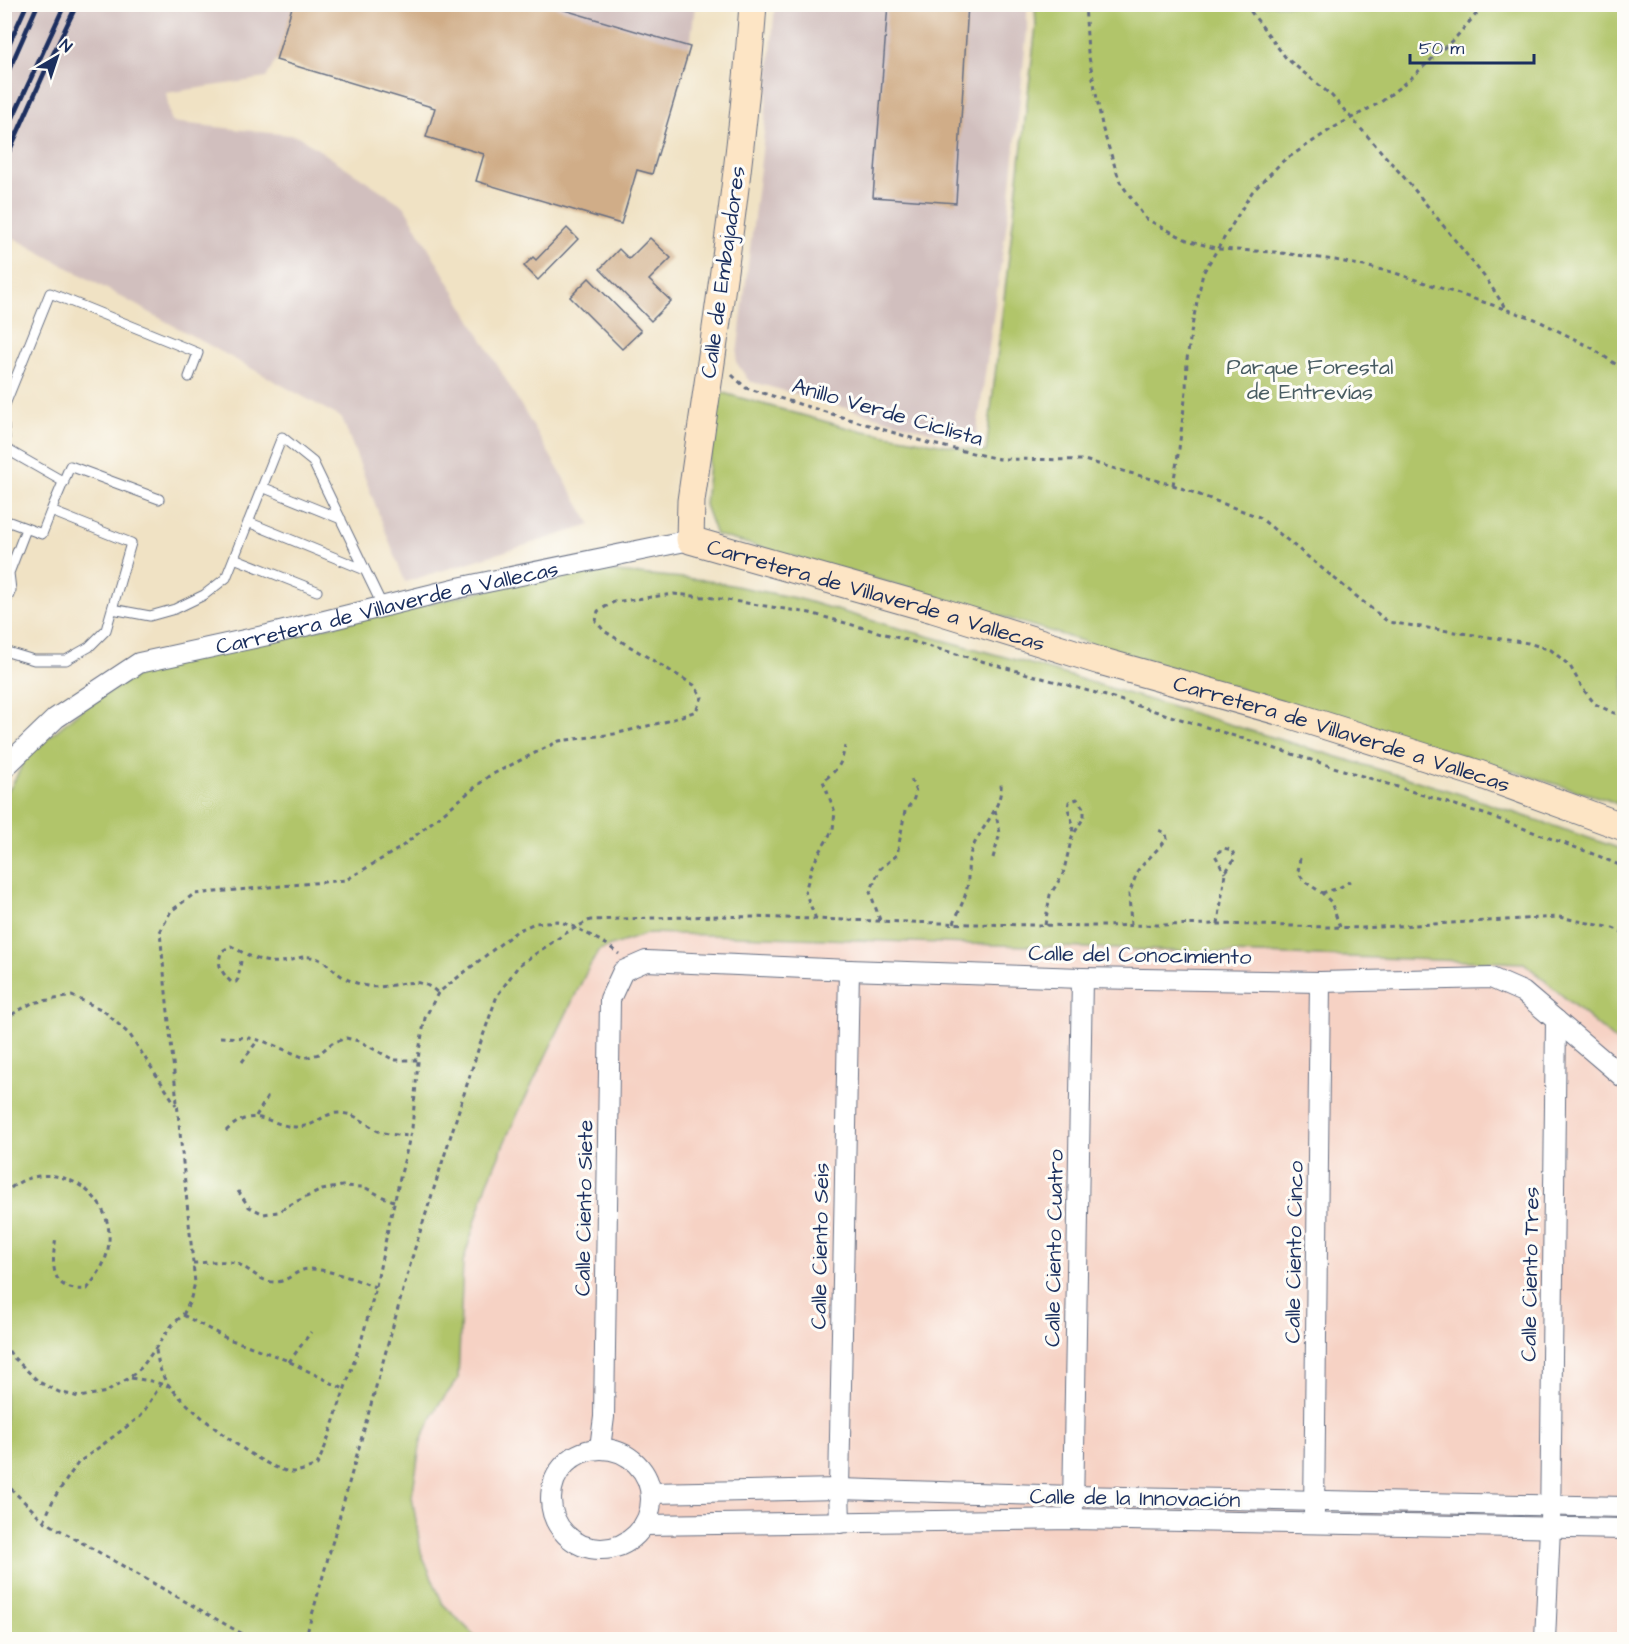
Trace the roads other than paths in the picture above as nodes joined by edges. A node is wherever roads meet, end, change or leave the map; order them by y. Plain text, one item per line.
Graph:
1 (753, 4) edge
2 (189, 377) dead end
3 (4, 407) edge
4 (4, 426) edge
5 (64, 482) junction
6 (262, 487) junction
7 (159, 499) dead end
8 (51, 511) junction
9 (341, 519) junction
10 (4, 520) edge
11 (248, 522) junction
12 (26, 528) junction
13 (690, 540) junction
14 (234, 558) junction
15 (365, 570) junction
16 (317, 591) dead end
17 (4, 606) edge
18 (383, 607) junction
19 (112, 609) junction
20 (4, 651) edge
21 (4, 768) edge
22 (1624, 827) edge
23 (628, 969) joint
24 (849, 970) junction
25 (1082, 978) junction
26 (1320, 982) junction
27 (1556, 1020) junction
28 (1624, 1078) edge
29 (600, 1448) junction
30 (838, 1489) junction
31 (651, 1493) junction
32 (1073, 1496) junction
33 (1314, 1501) junction
34 (1551, 1505) junction
35 (1624, 1507) edge
36 (1073, 1519) junction
37 (840, 1523) junction
38 (1315, 1523) junction
39 (644, 1525) junction
40 (1551, 1528) junction
41 (1624, 1529) edge
42 (1545, 1640) edge

1 - 13 main road, Calle de Embajadores
2 - 3 lane
4 - 5 lane
5 - 7 lane
5 - 8 lane
6 - 9 lane
6 - 9 lane
6 - 11 lane
8 - 12 lane
8 - 19 lane
9 - 15 lane
10 - 12 lane
11 - 14 lane
11 - 15 lane
12 - 17 lane
13 - 18 street, Carretera de Villaverde a Vallecas
13 - 22 main road, Carretera de Villaverde a Vallecas
14 - 16 lane
14 - 19 lane
15 - 18 lane
18 - 21 street, Carretera de Villaverde a Vallecas
19 - 20 lane
23 - 24 street, Calle del Conocimiento
23 - 29 street, Calle Ciento Siete
24 - 25 street, Calle del Conocimiento
24 - 30 street, Calle Ciento Seis
25 - 26 street, Calle del Conocimiento
25 - 32 street, Calle Ciento Cuatro
26 - 27 street, Calle del Conocimiento
26 - 33 street, Calle Ciento Cinco
27 - 28 street, Calle del Conocimiento
27 - 34 street, Calle Ciento Tres
29 - 31 street
29 - 39 street
30 - 31 street, Calle de la Innovación
30 - 32 street, Calle de la Innovación
30 - 37 street, Calle Ciento Seis
31 - 39 street
32 - 33 street, Calle de la Innovación
32 - 36 street, Calle Ciento Cuatro
33 - 34 street, Calle de la Innovación
33 - 38 street, Calle Ciento Cinco
34 - 35 street, Calle de la Innovación
34 - 40 street, Calle Ciento Tres
36 - 37 street, Calle de la Innovación
36 - 38 street, Calle de la Innovación
37 - 39 street, Calle de la Innovación
38 - 40 street, Calle de la Innovación
40 - 41 street, Calle de la Innovación
40 - 42 street, Calle Ciento Tres

